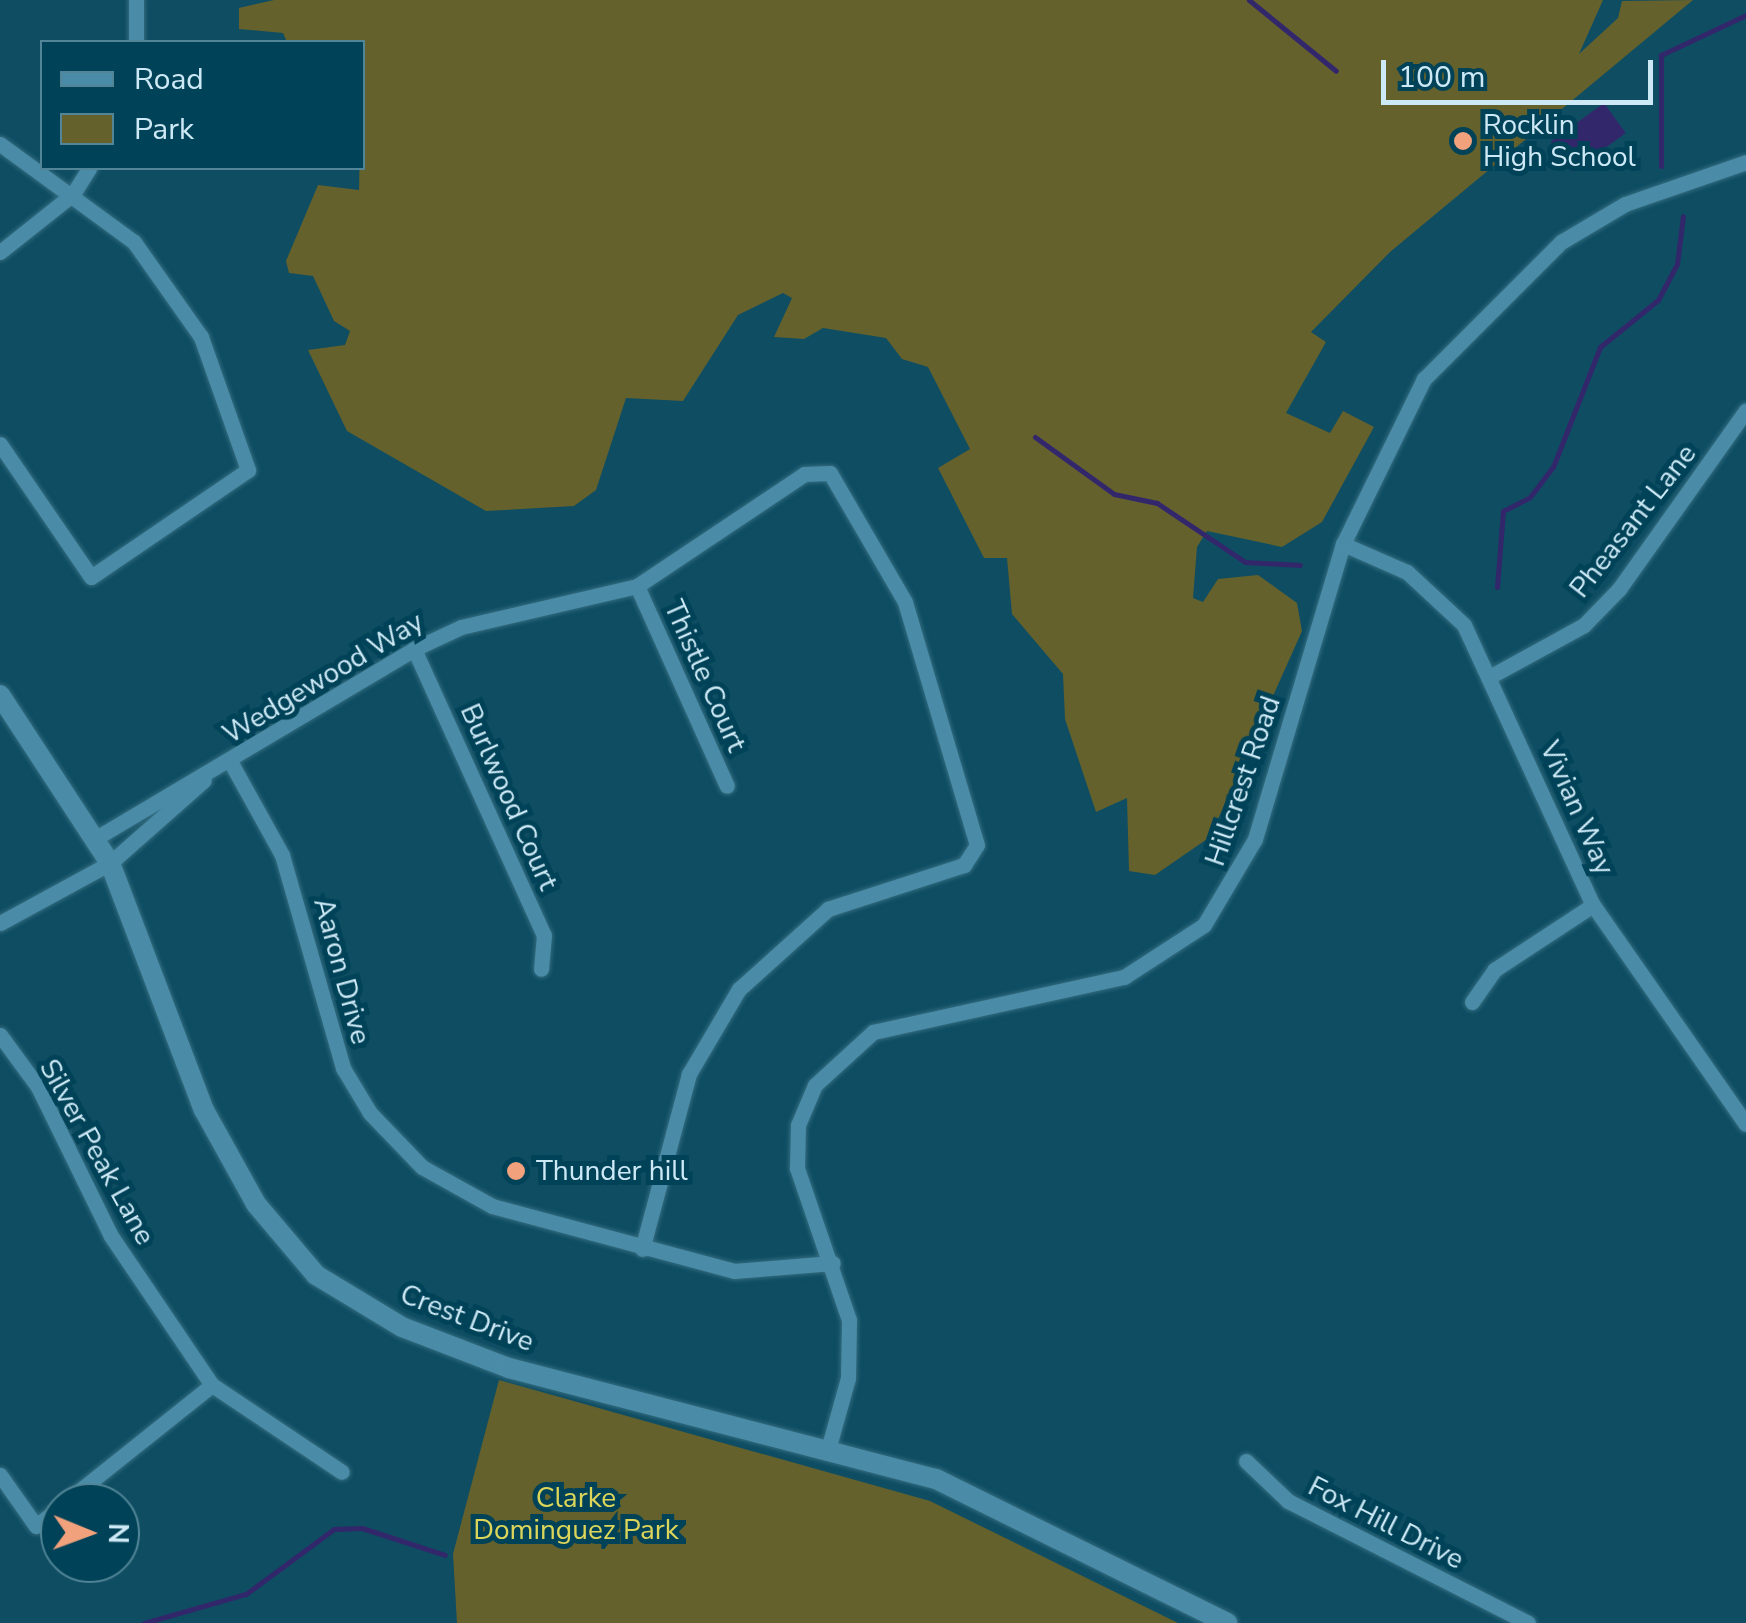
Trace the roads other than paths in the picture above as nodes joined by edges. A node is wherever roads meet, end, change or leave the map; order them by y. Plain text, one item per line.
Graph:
1 (136, 0) edge
2 (136, 40) edge
3 (0, 144) edge
4 (1746, 162) edge
5 (88, 170) edge
6 (73, 194) junction
7 (0, 252) edge
8 (1746, 410) edge
9 (0, 444) edge
10 (1343, 544) junction
11 (637, 586) junction
12 (414, 649) junction
13 (1491, 676) junction
14 (0, 695) edge
15 (231, 763) junction
16 (209, 775) junction
17 (727, 786) dead end
18 (160, 795) junction
19 (170, 813) junction
20 (96, 838) junction
21 (110, 863) junction
22 (1593, 905) junction
23 (0, 924) edge
24 (542, 969) dead end
25 (1472, 1002) dead end
26 (0, 1035) edge
27 (1746, 1124) edge
28 (642, 1249) junction
29 (833, 1262) junction
30 (212, 1385) junction
31 (829, 1446) junction
32 (1246, 1461) dead end
33 (342, 1472) dead end
34 (0, 1475) edge
35 (90, 1483) edge
36 (40, 1523) edge
37 (1521, 1622) edge
38 (1227, 1623) edge

1 - 2 street
3 - 6 street
4 - 10 street, Hillcrest Road
5 - 6 street
6 - 7 street
6 - 9 street
8 - 13 street, Pheasant Lane
10 - 13 street, Vivian Way
10 - 29 street, Hillcrest Road
11 - 12 street, Wedgewood Way
11 - 17 street, Thistle Court
11 - 28 street, Wedgewood Way
12 - 15 street, Wedgewood Way
12 - 24 street, Burlwood Court
13 - 22 street, Vivian Way
14 - 20 street, Crest Drive
15 - 16 street, Wedgewood Way
15 - 28 street, Aaron Drive
16 - 18 street, Wedgewood Way
16 - 19 street, Wedgewood Way
18 - 19 street
18 - 20 street, Wedgewood Way
19 - 21 street, Wedgewood Way
20 - 21 street, Crest Drive
21 - 23 street
21 - 31 street, Crest Drive
22 - 25 street
22 - 27 street, Vivian Way
26 - 30 street, Silver Peak Lane
28 - 29 street, Aaron Drive
29 - 31 street, Hillcrest Road
30 - 33 street
30 - 35 street
31 - 38 street, Crest Drive
32 - 37 street, Fox Hill Drive
34 - 36 street

